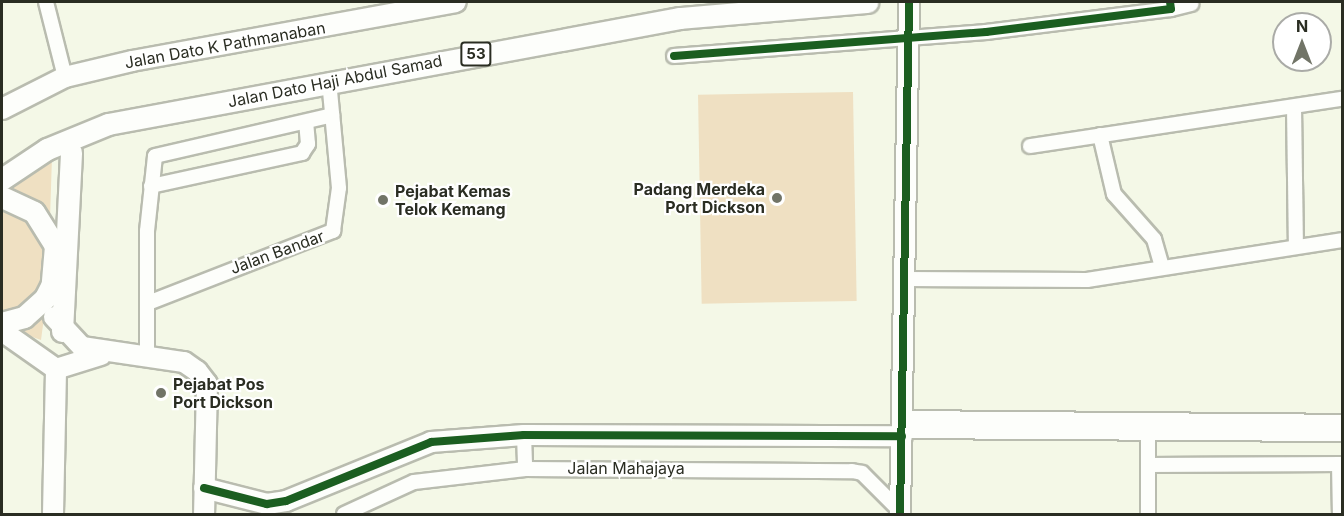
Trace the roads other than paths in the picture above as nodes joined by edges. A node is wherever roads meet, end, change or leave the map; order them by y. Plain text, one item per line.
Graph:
1 (46, 2) edge
2 (456, 2) edge
3 (867, 2) edge
4 (909, 2) edge
5 (1191, 4) dead end
6 (1171, 5) edge
7 (389, 8) edge
8 (910, 38) junction
9 (674, 56) dead end
10 (65, 77) junction
11 (329, 81) junction
12 (1342, 99) edge
13 (1294, 106) junction
14 (2, 109) edge
15 (332, 115) junction
16 (306, 122) junction
17 (88, 129) junction
18 (1100, 135) junction
19 (1030, 146) dead end
20 (71, 152) junction
21 (2, 180) edge
22 (152, 186) junction
23 (2, 197) edge
24 (1342, 240) edge
25 (1296, 245) junction
26 (55, 246) junction
27 (1162, 267) junction
28 (905, 279) junction
29 (52, 285) junction
30 (148, 303) junction
31 (2, 322) edge
32 (2, 331) edge
33 (62, 331) junction
34 (105, 354) junction
35 (147, 356) junction
36 (56, 369) junction
37 (1342, 422) edge
38 (1148, 426) junction
39 (902, 428) junction
40 (1342, 434) edge
41 (524, 435) junction
42 (1341, 464) edge
43 (1148, 465) junction
44 (525, 468) junction
45 (204, 488) junction
46 (269, 509) edge
47 (900, 513) edge
48 (53, 514) edge
49 (204, 514) edge
50 (344, 514) edge
51 (1148, 514) edge
52 (1340, 514) edge

1 - 10 street
2 - 7 street, Jalan Dato K Pathmanaban
3 - 11 main road, Jalan Dato Haji Abdul Samad / 53
4 - 8 street
5 - 6 street
6 - 8 street
7 - 10 street, Jalan Dato K Pathmanaban
8 - 9 street
8 - 28 street
10 - 14 street, Jalan Dato K Pathmanaban
11 - 15 street, Jalan Bandar
11 - 17 main road, Jalan Dato Haji Abdul Samad / 53
12 - 13 street
13 - 18 street
13 - 25 street
15 - 16 street
15 - 30 street, Jalan Bandar
16 - 22 street
16 - 22 street
17 - 20 main road
17 - 21 main road, Jalan Dato Haji Abdul Samad / 53
18 - 19 street
18 - 27 street
20 - 26 main road
20 - 33 main road
22 - 30 street
23 - 26 main road
24 - 25 street
25 - 27 street
26 - 29 main road
27 - 28 street
28 - 39 street
29 - 31 main road
29 - 33 street
30 - 35 street
32 - 36 street
33 - 34 street
34 - 35 street
34 - 36 street
35 - 45 street
36 - 48 street
37 - 38 street
38 - 39 street
38 - 40 street
38 - 43 street
39 - 41 street
39 - 47 street
41 - 44 street
41 - 46 street
42 - 43 street
42 - 52 street
43 - 51 street
44 - 47 street, Jalan Mahajaya
44 - 50 street, Jalan Mahajaya
45 - 46 street
45 - 49 street

